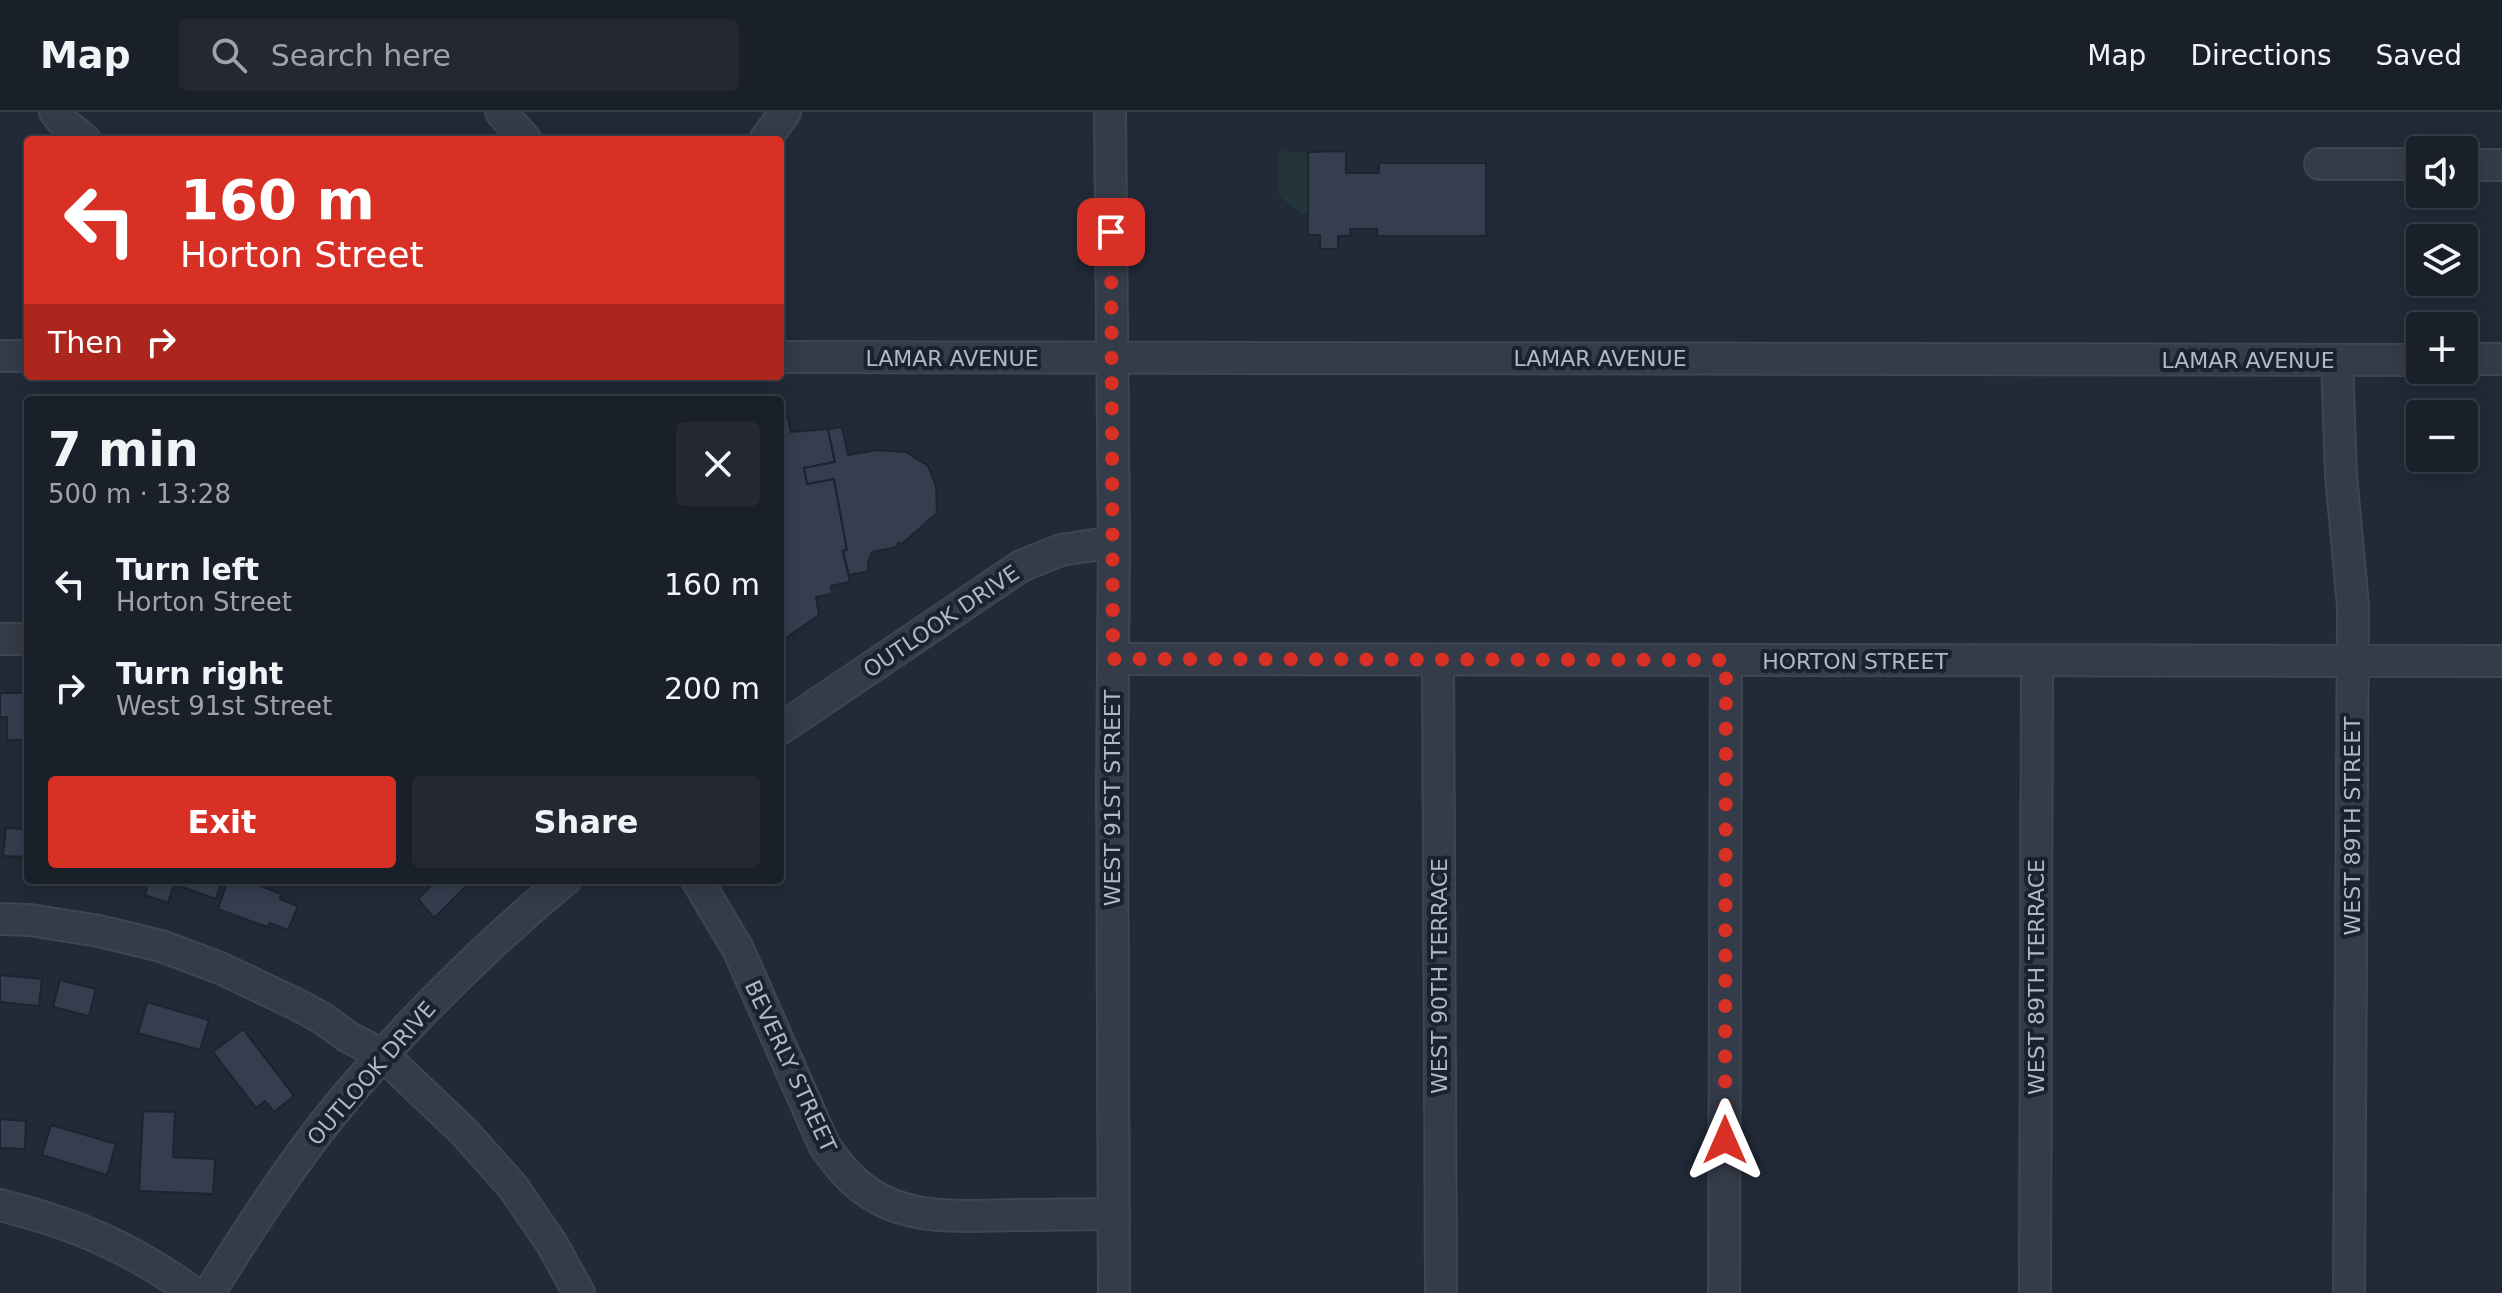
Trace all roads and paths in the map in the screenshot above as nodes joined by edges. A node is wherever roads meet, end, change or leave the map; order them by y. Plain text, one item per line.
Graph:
1 (55, 112) edge
2 (501, 112) edge
3 (785, 112) edge
4 (1110, 112) edge
5 (80, 136) edge
6 (522, 136) edge
7 (768, 136) edge
8 (2320, 164) dead end
9 (2406, 164) edge
10 (2478, 165) edge
11 (2502, 165) edge
12 (0, 356) edge
13 (24, 356) edge
14 (784, 357) edge
15 (1112, 358) junction
16 (2478, 359) edge
17 (2502, 359) edge
18 (2337, 360) junction
19 (2406, 360) edge
20 (1114, 542) junction
21 (0, 639) edge
22 (24, 639) edge
23 (1113, 659) junction
24 (1438, 660) junction
25 (1726, 660) junction
26 (2352, 660) junction
27 (2037, 661) junction
28 (2502, 661) edge
29 (784, 726) edge
30 (560, 884) edge
31 (699, 884) edge
32 (0, 919) edge
33 (383, 1055) junction
34 (0, 1205) edge
35 (1114, 1214) junction
36 (194, 1293) edge
37 (209, 1293) edge
38 (579, 1293) edge
39 (1114, 1293) edge
40 (1441, 1293) edge
41 (1724, 1293) edge
42 (2035, 1293) edge
43 (2349, 1293) edge

1 - 5 street
2 - 6 street
3 - 7 street
4 - 15 street, WEST 91ST STREET
8 - 9 street
10 - 11 street
12 - 13 street
14 - 15 street, LAMAR AVENUE
15 - 18 street, LAMAR AVENUE
15 - 20 street, WEST 91ST STREET
16 - 17 street
18 - 19 street, LAMAR AVENUE
18 - 26 street, WEST 89TH STREET
20 - 23 street, WEST 91ST STREET
20 - 29 street, OUTLOOK DRIVE
21 - 22 street
23 - 24 street, HORTON STREET
23 - 35 street, WEST 91ST STREET
24 - 25 street, HORTON STREET
24 - 40 street, WEST 90TH TERRACE
25 - 27 street, HORTON STREET
25 - 41 street
26 - 27 street, HORTON STREET
26 - 28 street, HORTON STREET
26 - 43 street, WEST 89TH STREET
27 - 42 street, WEST 89TH TERRACE
30 - 33 street, OUTLOOK DRIVE
31 - 35 street, BEVERLY STREET
32 - 33 street
33 - 37 street, OUTLOOK DRIVE
33 - 38 street
34 - 36 street
35 - 39 street, WEST 91ST STREET

